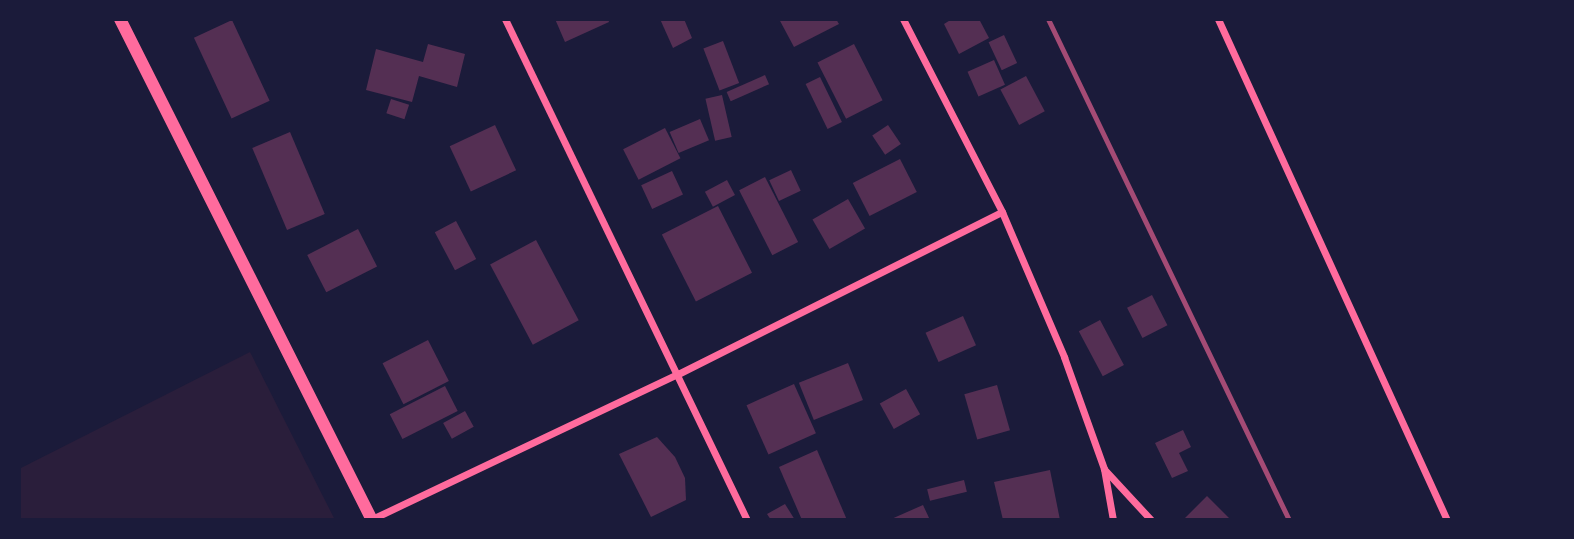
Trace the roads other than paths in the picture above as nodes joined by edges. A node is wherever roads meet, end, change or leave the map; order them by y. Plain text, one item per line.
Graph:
1 (120, 19) edge
2 (505, 19) edge
3 (903, 19) edge
4 (1218, 19) edge
5 (1002, 212) junction
6 (678, 374) junction
7 (1104, 469) junction
8 (372, 519) edge
9 (747, 520) edge
10 (1113, 520) edge
11 (1151, 520) edge
12 (1447, 520) edge

1 - 8 street
2 - 6 street
3 - 5 street
4 - 12 street
5 - 6 street
5 - 7 street
6 - 8 street
6 - 9 street
7 - 10 street
7 - 11 street

